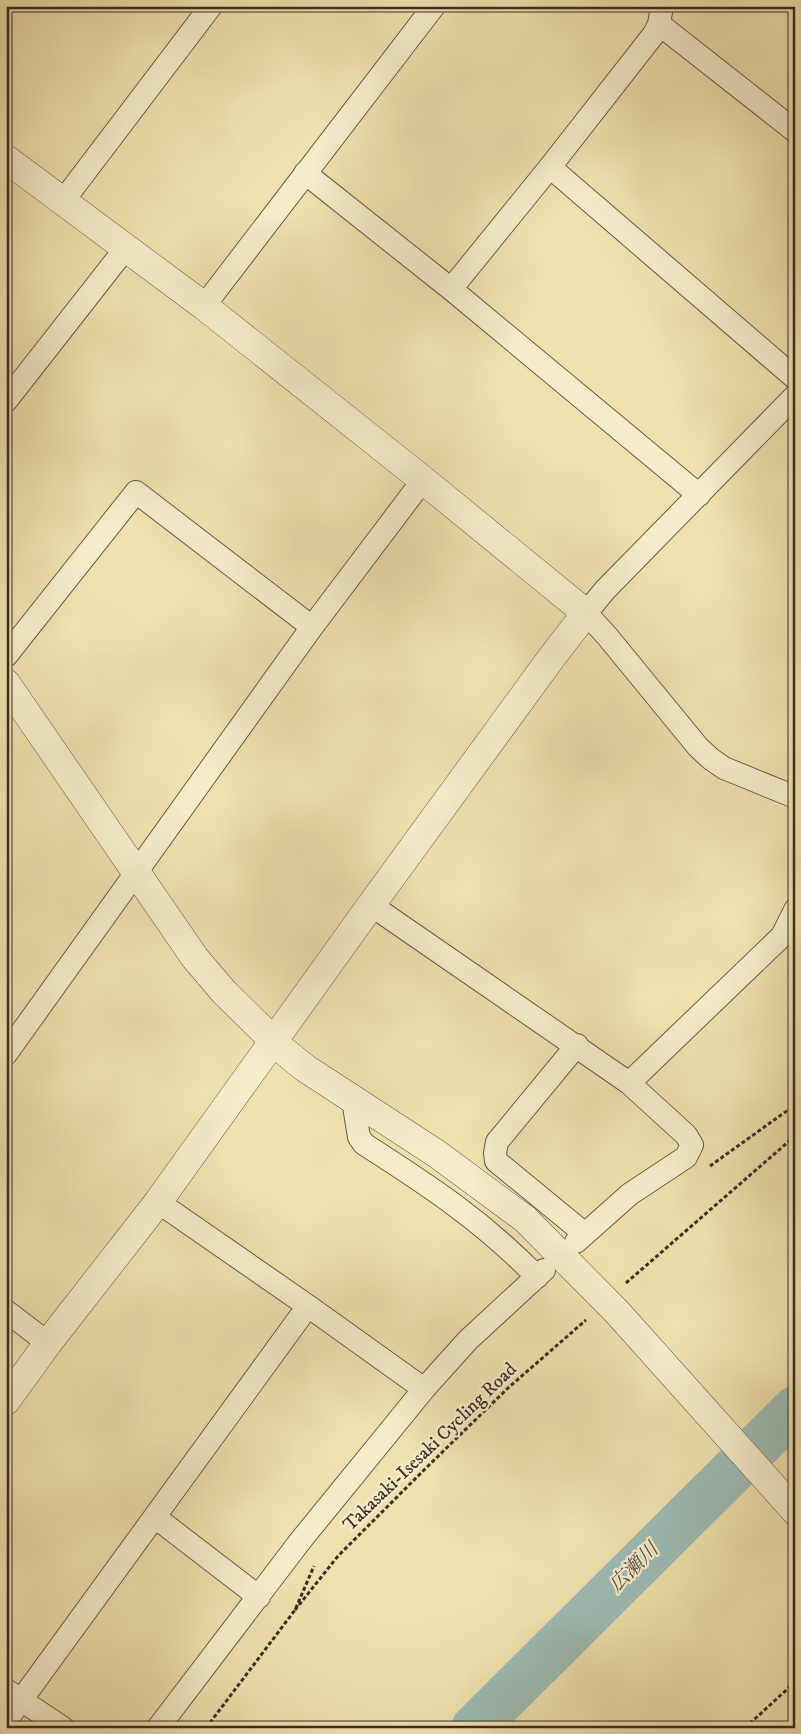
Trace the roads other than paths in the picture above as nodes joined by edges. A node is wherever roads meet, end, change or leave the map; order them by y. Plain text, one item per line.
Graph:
1 (211, 6) edge
2 (434, 6) edge
3 (660, 15) edge
4 (795, 131) edge
5 (6, 159) edge
6 (550, 167) junction
7 (306, 173) junction
8 (63, 201) junction
9 (126, 249) junction
10 (451, 289) junction
11 (204, 306) junction
12 (795, 378) edge
13 (795, 396) edge
14 (6, 401) edge
15 (423, 480) junction
16 (699, 495) junction
17 (586, 613) junction
18 (312, 627) junction
19 (6, 656) edge
20 (6, 683) edge
21 (795, 796) edge
22 (138, 872) junction
23 (371, 905) junction
24 (795, 910) edge
25 (273, 1040) junction
26 (577, 1045) junction
27 (6, 1054) edge
28 (629, 1083) junction
29 (353, 1100) junction
30 (158, 1202) junction
31 (308, 1306) junction
32 (6, 1311) edge
33 (48, 1343) junction
34 (424, 1389) junction
35 (6, 1401) edge
36 (795, 1511) edge
37 (155, 1517) junction
38 (259, 1597) junction
39 (14, 1695) edge
40 (6, 1721) edge
41 (63, 1728) edge
42 (158, 1728) edge

1 - 8 street
2 - 7 street
3 - 4 street
3 - 6 street
5 - 8 street
6 - 10 street
6 - 12 street
7 - 10 street
7 - 11 street
8 - 9 street
9 - 11 street
9 - 14 street
10 - 16 street
11 - 15 street
13 - 16 street
15 - 17 street
15 - 18 street
16 - 17 street
17 - 21 street
17 - 23 street
18 - 19 street
18 - 22 street
20 - 22 street
22 - 25 street
22 - 27 street
23 - 25 street
23 - 26 street
24 - 28 street
25 - 29 street
25 - 30 street
26 - 28 street
26 - 28 street
29 - 34 street
29 - 36 street
30 - 31 street
30 - 33 street
31 - 34 street
31 - 37 street
32 - 33 street
33 - 35 street
34 - 38 street
37 - 38 street
37 - 39 street
38 - 42 street
39 - 40 street
39 - 41 street

